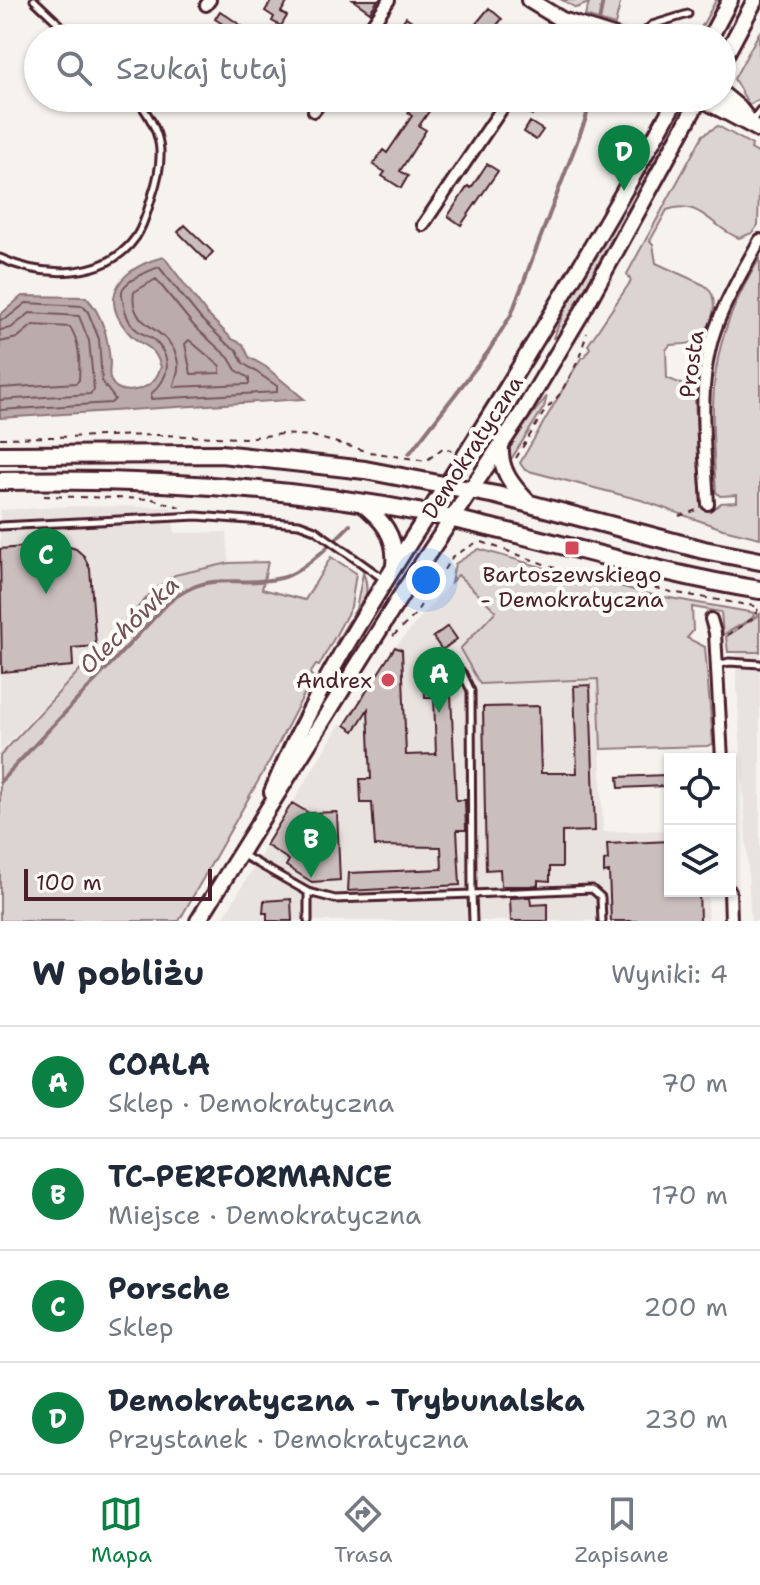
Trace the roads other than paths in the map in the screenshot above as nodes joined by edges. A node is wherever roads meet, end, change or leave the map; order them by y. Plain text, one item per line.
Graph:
1 (34, 0) edge
2 (389, 0) edge
3 (529, 0) edge
4 (730, 0) edge
5 (755, 0) edge
6 (688, 14) dead end
7 (562, 20) junction
8 (59, 24) edge
9 (373, 24) edge
10 (559, 24) edge
11 (574, 24) edge
12 (655, 24) edge
13 (717, 24) edge
14 (736, 36) edge
15 (736, 106) edge
16 (760, 110) edge
17 (148, 112) edge
18 (500, 112) edge
19 (669, 112) edge
20 (692, 112) edge
21 (724, 112) edge
22 (755, 126) edge
23 (423, 225) dead end
24 (760, 240) edge
25 (0, 258) edge
26 (501, 445) junction
27 (0, 455) edge
28 (0, 481) edge
29 (447, 484) junction
30 (471, 489) junction
31 (360, 502) junction
32 (528, 502) junction
33 (708, 502) road end
34 (427, 514) junction
35 (451, 518) junction
36 (0, 526) edge
37 (760, 561) edge
38 (394, 565) junction
39 (385, 580) junction
40 (759, 598) edge
41 (711, 619) dead end
42 (448, 657) dead end
43 (760, 664) edge
44 (717, 665) junction
45 (722, 753) edge
46 (265, 811) junction
47 (239, 853) junction
48 (308, 892) junction
49 (472, 894) junction
50 (730, 897) edge
51 (198, 921) edge
52 (308, 921) edge
53 (473, 921) edge
54 (602, 921) edge
55 (731, 921) edge

1 - 8 lane
2 - 9 street
3 - 7 street
4 - 13 street
5 - 14 street
6 - 12 lane
7 - 10 street
7 - 11 street
15 - 22 street
16 - 22 lane
17 - 25 lane
18 - 23 street
19 - 29 street, Demokratyczna
20 - 26 street, Demokratyczna
21 - 22 street
24 - 33 street, Prosta
26 - 30 street, Demokratyczna
26 - 32 street
27 - 29 main road
28 - 31 main road
29 - 30 main road
29 - 34 street, Demokratyczna
30 - 32 main road
30 - 35 street, Demokratyczna
31 - 34 main road
31 - 38 street
32 - 37 main road
34 - 35 main road
34 - 38 street, Demokratyczna
35 - 40 main road
35 - 46 street, Demokratyczna
36 - 39 lane
38 - 39 street, Demokratyczna
39 - 46 street, Demokratyczna
41 - 44 street
42 - 49 lane
43 - 44 lane
44 - 45 street
46 - 47 street, Demokratyczna
47 - 48 lane
47 - 51 street, Demokratyczna
48 - 49 lane
48 - 52 lane
49 - 53 lane
49 - 54 lane
50 - 55 street

